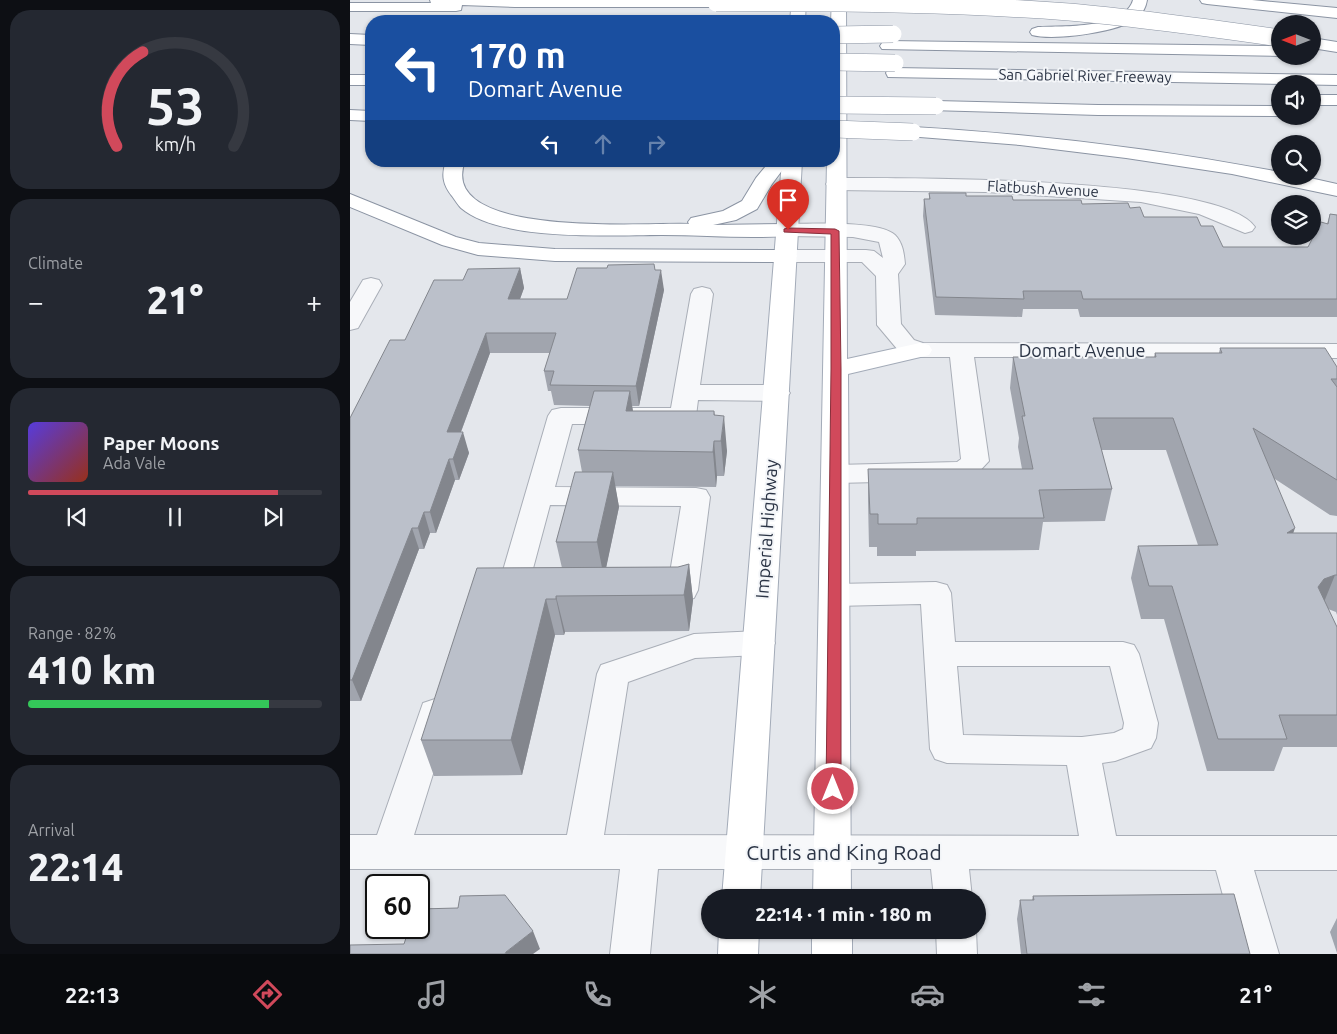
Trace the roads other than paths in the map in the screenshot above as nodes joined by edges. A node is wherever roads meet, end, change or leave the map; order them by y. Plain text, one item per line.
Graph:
1 (437, 0) edge
2 (799, 0) edge
3 (839, 0) edge
4 (1140, 0) edge
5 (1207, 0) edge
6 (1213, 1) edge
7 (515, 3) junction
8 (350, 7) edge
9 (1337, 13) edge
10 (798, 15) edge
11 (839, 15) edge
12 (840, 37) edge
13 (1271, 37) edge
14 (350, 39) edge
15 (365, 40) edge
16 (1321, 44) edge
17 (840, 47) edge
18 (1337, 47) edge
19 (1271, 51) edge
20 (1321, 52) edge
21 (1337, 52) edge
22 (892, 55) junction
23 (840, 56) edge
24 (840, 61) edge
25 (1337, 69) edge
26 (840, 70) edge
27 (350, 80) edge
28 (365, 80) edge
29 (1337, 80) edge
30 (1321, 100) edge
31 (1337, 100) edge
32 (1271, 101) edge
33 (840, 105) edge
34 (936, 106) junction
35 (1271, 111) edge
36 (1321, 112) edge
37 (1337, 112) edge
38 (350, 115) edge
39 (365, 116) edge
40 (840, 129) edge
41 (453, 167) edge
42 (775, 167) edge
43 (792, 167) edge
44 (836, 167) edge
45 (836, 184) junction
46 (1337, 190) edge
47 (350, 200) edge
48 (1245, 227) dead end
49 (663, 229) junction
50 (788, 230) junction
51 (835, 231) junction
52 (786, 256) junction
53 (836, 256) junction
54 (887, 274) junction
55 (371, 286) dead end
56 (702, 294) dead end
57 (350, 323) edge
58 (920, 350) junction
59 (961, 350) junction
60 (1337, 352) edge
61 (836, 369) junction
62 (686, 392) junction
63 (777, 393) junction
64 (836, 474) junction
65 (539, 496) junction
66 (645, 590) edge
67 (540, 591) edge
68 (835, 594) junction
69 (759, 643) junction
70 (940, 654) junction
71 (444, 684) edge
72 (1082, 751) junction
73 (350, 852) edge
74 (390, 852) junction
75 (582, 853) junction
76 (641, 853) junction
77 (744, 853) junction
78 (833, 853) junction
79 (949, 853) junction
80 (1101, 853) junction
81 (1230, 853) junction
82 (1337, 853) edge
83 (742, 889) edge
84 (832, 889) edge
85 (952, 889) edge
86 (739, 939) edge
87 (832, 939) edge
88 (956, 939) edge
89 (630, 954) edge
90 (738, 954) edge
91 (832, 954) edge
92 (957, 954) edge
93 (1259, 954) edge

1 - 7 main road
2 - 10 main road
3 - 11 main road
4 - 22 main road
5 - 6 main road
6 - 9 main road
7 - 8 main road
7 - 13 main road, bridge
12 - 22 main road, bridge
14 - 15 main road
16 - 18 main road
17 - 22 main road, San Gabriel River Freeway
19 - 22 main road, San Gabriel River Freeway
20 - 21 main road
22 - 23 main road
22 - 24 main road, bridge
22 - 25 main road
22 - 26 main road, San Gabriel River Freeway
22 - 29 main road, San Gabriel River Freeway
27 - 28 main road
30 - 31 main road
32 - 34 main road
33 - 34 main road, bridge
34 - 35 main road
36 - 37 main road
38 - 39 main road
40 - 46 main road, bridge
41 - 49 main road
42 - 49 main road
43 - 50 main road, Imperial Highway
44 - 45 main road
45 - 48 street, Flatbush Avenue
45 - 51 main road
47 - 52 main road
49 - 50 main road
50 - 51 street
50 - 52 main road, Imperial Highway
51 - 53 main road
51 - 54 street
52 - 53 street
52 - 63 main road, Imperial Highway
53 - 54 street
53 - 61 main road
54 - 58 street
55 - 57 street
56 - 62 street
58 - 59 street, Domart Avenue
58 - 61 main road
59 - 60 street, Domart Avenue
59 - 64 street
61 - 64 main road
62 - 63 street
62 - 65 street
63 - 69 main road, Imperial Highway
64 - 68 main road
65 - 66 street
65 - 67 street
68 - 70 street
68 - 78 main road
69 - 75 street
69 - 77 main road, Imperial Highway
70 - 72 street
70 - 72 street
71 - 74 street
72 - 80 street
73 - 74 street, Curtis and King Road
74 - 75 street, Curtis and King Road
75 - 76 street, Curtis and King Road
76 - 77 street, Curtis and King Road
76 - 89 street
77 - 78 street, Curtis and King Road
77 - 83 main road, Imperial Highway
78 - 79 street, Curtis and King Road
78 - 84 main road
79 - 80 street, Curtis and King Road
79 - 85 street
80 - 81 street, Curtis and King Road
81 - 82 street, Curtis and King Road
81 - 93 street
86 - 90 main road
87 - 91 main road
88 - 92 street

